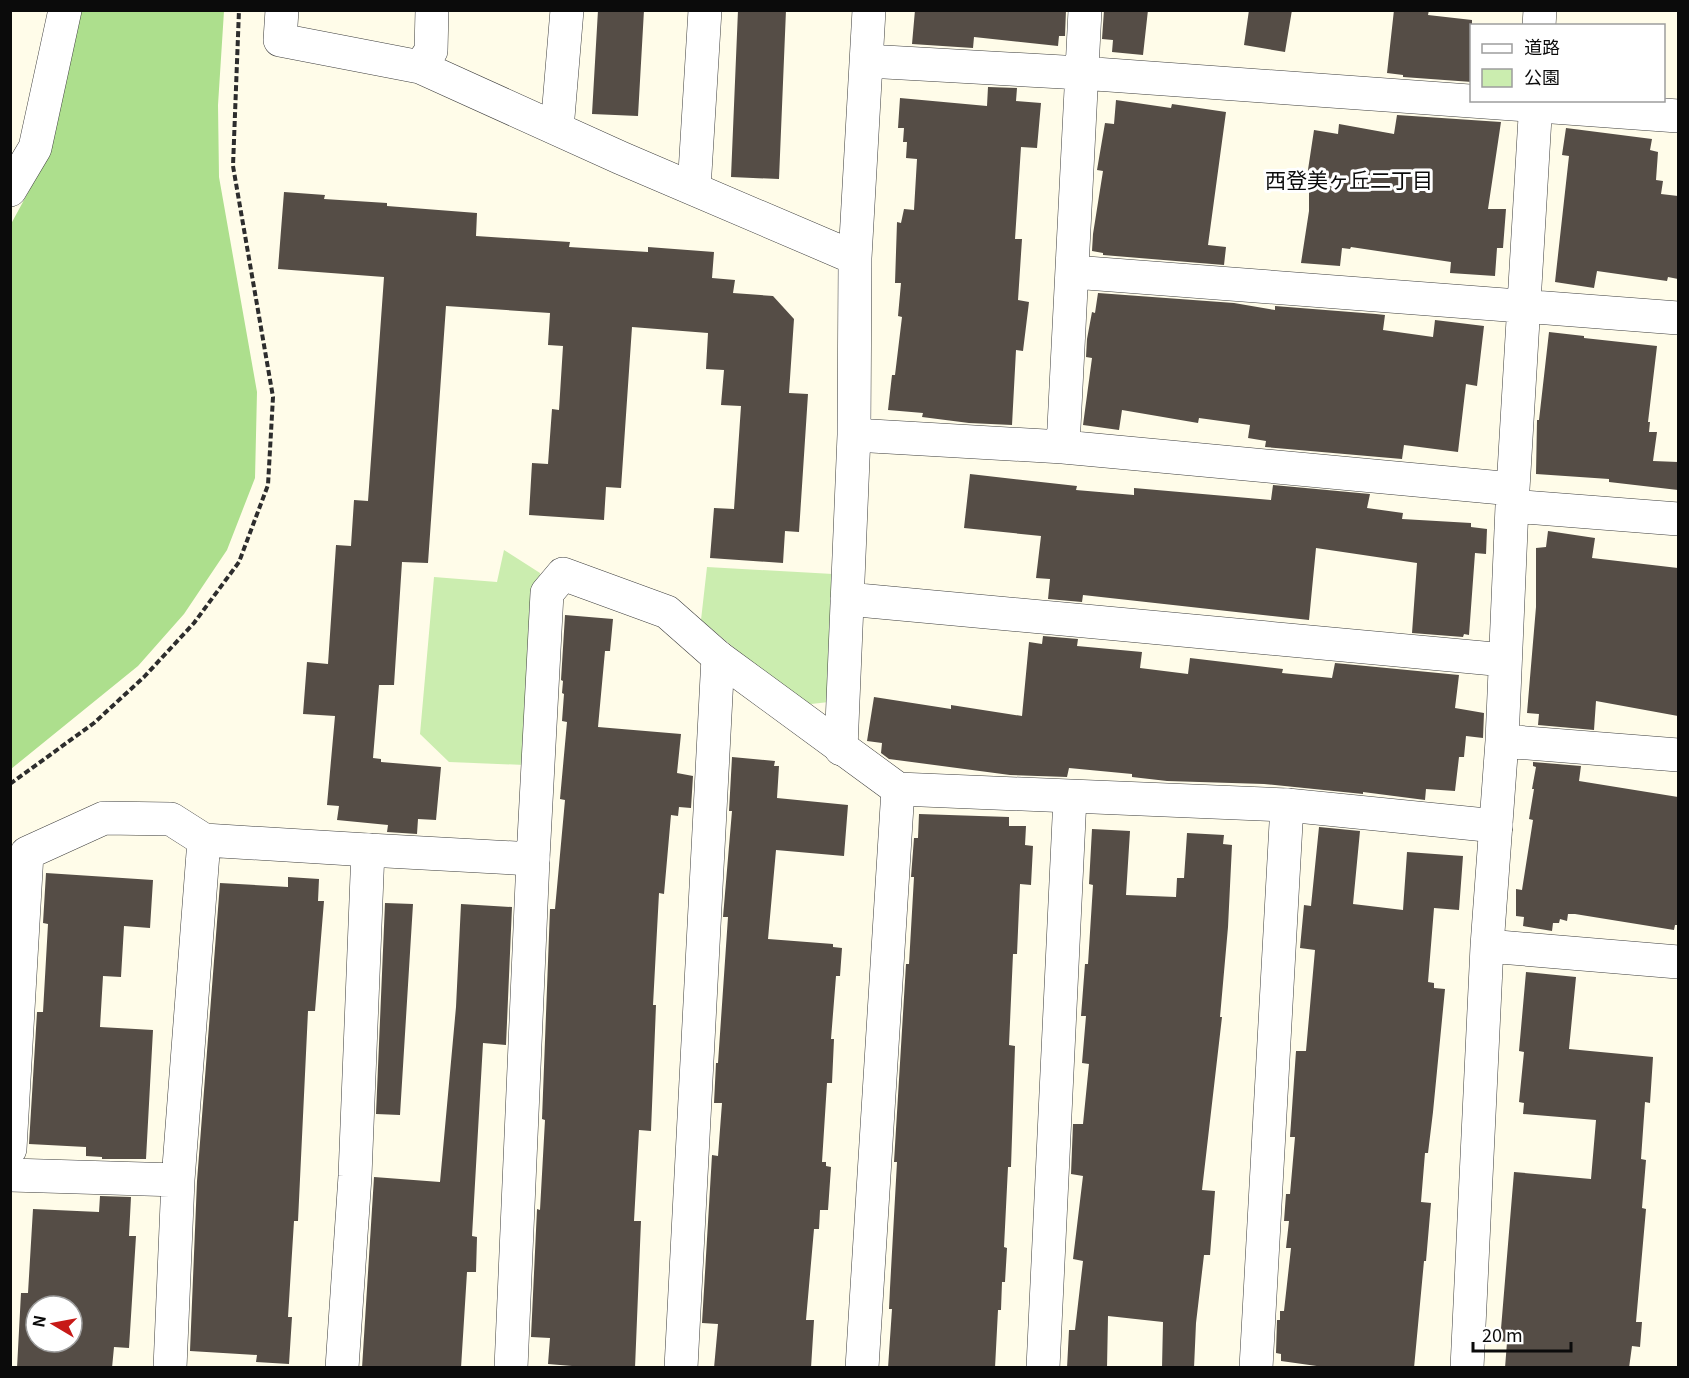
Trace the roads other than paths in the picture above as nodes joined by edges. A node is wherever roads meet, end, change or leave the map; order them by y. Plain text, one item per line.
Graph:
1 (65, 10) edge
2 (282, 10) edge
3 (432, 10) edge
4 (567, 10) edge
5 (705, 10) edge
6 (869, 10) edge
7 (1085, 10) edge
8 (867, 61) junction
9 (420, 67) junction
10 (1081, 73) junction
11 (1470, 99) edge
12 (1521, 102) edge
13 (1536, 103) edge
14 (1678, 116) edge
15 (557, 129) junction
16 (694, 189) junction
17 (10, 190) edge
18 (855, 258) junction
19 (1073, 272) junction
20 (1525, 306) junction
21 (1678, 318) edge
22 (854, 435) junction
23 (1064, 447) junction
24 (1513, 497) junction
25 (1678, 519) edge
26 (847, 599) junction
27 (718, 657) junction
28 (1505, 660) junction
29 (1502, 741) junction
30 (841, 749) junction
31 (1678, 755) edge
32 (898, 789) junction
33 (1070, 797) junction
34 (1287, 805) junction
35 (1496, 826) junction
36 (204, 840) junction
37 (368, 850) junction
38 (533, 859) junction
39 (1487, 946) junction
40 (1678, 962) edge
41 (10, 1149) edge
42 (10, 1176) edge
43 (178, 1180) junction
44 (170, 1368) edge
45 (342, 1368) edge
46 (511, 1368) edge
47 (681, 1368) edge
48 (862, 1368) edge
49 (1043, 1368) edge
50 (1256, 1368) edge
51 (1467, 1368) edge

1 - 17 street
2 - 9 street
3 - 9 street
4 - 15 street
5 - 16 street
6 - 8 street
7 - 10 street
8 - 10 street
8 - 18 street
9 - 15 street
10 - 11 street
10 - 19 street
12 - 13 street
13 - 14 street
13 - 20 street
15 - 16 street
16 - 18 street
18 - 22 street
19 - 20 street
19 - 23 street
20 - 21 street
20 - 24 street
22 - 23 street
22 - 26 street
23 - 24 street
24 - 25 street
24 - 28 street
26 - 28 street
26 - 30 street
27 - 30 street
27 - 38 street
27 - 47 street
28 - 29 street
29 - 31 street
29 - 35 street
30 - 32 street
32 - 33 street
32 - 48 street
33 - 34 street
33 - 49 street
34 - 35 street
34 - 50 street
35 - 39 street
36 - 37 street
36 - 41 street
36 - 43 street
37 - 38 street
37 - 45 street
38 - 46 street
39 - 40 street
39 - 51 street
42 - 43 street
43 - 44 street

